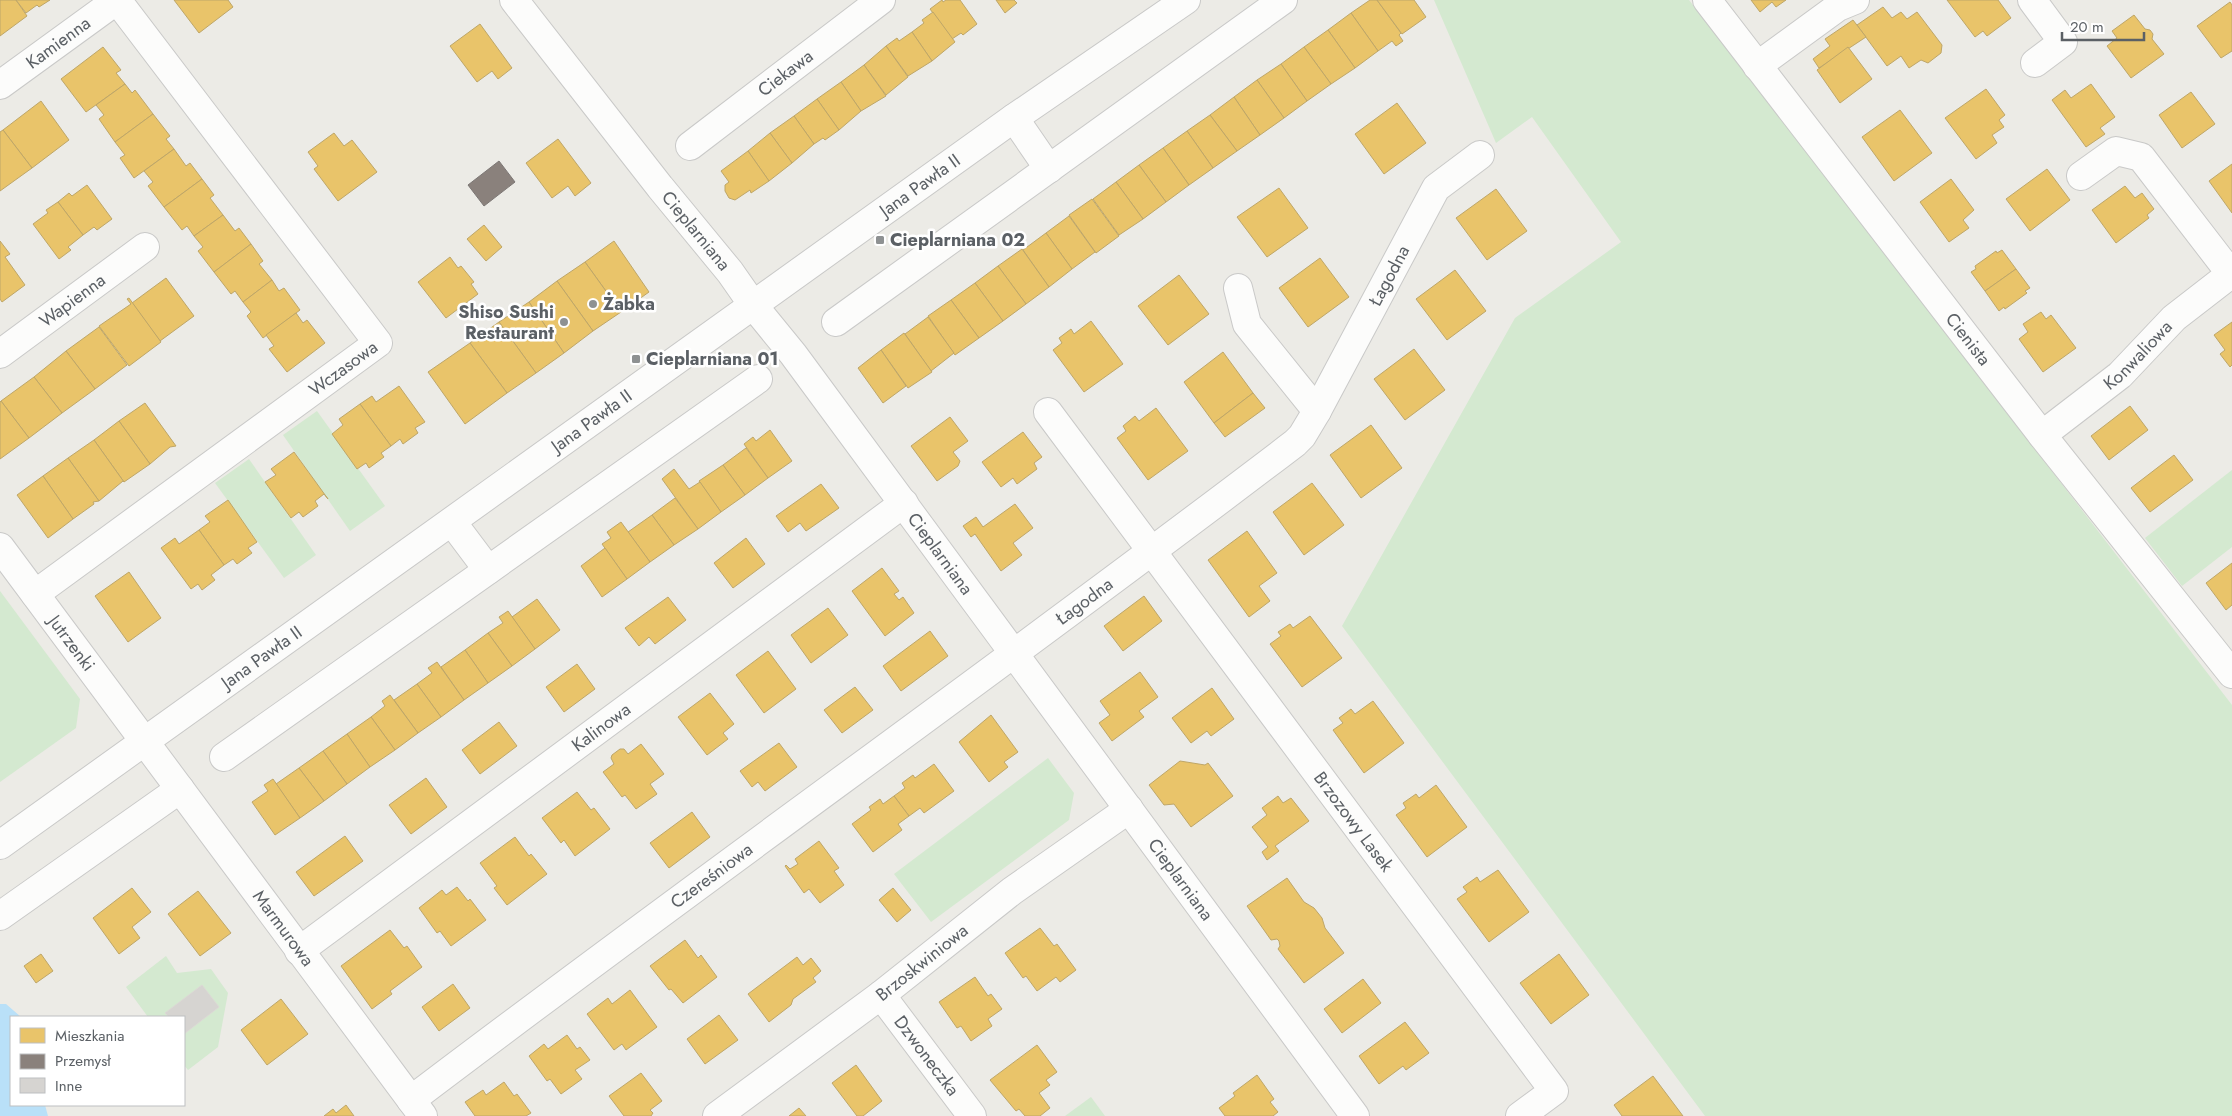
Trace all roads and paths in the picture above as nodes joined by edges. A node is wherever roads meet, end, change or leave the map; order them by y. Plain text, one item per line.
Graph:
1 (117, 0) edge
2 (514, 0) edge
3 (881, 0) edge
4 (1186, 0) edge
5 (1283, 0) edge
6 (1707, 0) edge
7 (1855, 0) edge
8 (2032, 0) edge
9 (2035, 63) dead end
10 (1757, 66) junction
11 (0, 85) edge
12 (1014, 118) junction
13 (690, 146) dead end
14 (1480, 155) dead end
15 (1049, 169) junction
16 (2081, 176) dead end
17 (145, 247) dead end
18 (2232, 273) edge
19 (1238, 288) dead end
20 (753, 305) junction
21 (836, 322) dead end
22 (0, 354) edge
23 (758, 379) dead end
24 (1317, 411) junction
25 (1048, 412) dead end
26 (2042, 435) junction
27 (904, 503) junction
28 (452, 522) junction
29 (0, 547) edge
30 (1154, 551) junction
31 (488, 570) junction
32 (35, 594) junction
33 (1013, 652) junction
34 (2232, 674) edge
35 (144, 741) junction
36 (224, 756) dead end
37 (180, 789) junction
38 (1128, 809) junction
39 (0, 845) edge
40 (0, 916) edge
41 (298, 951) junction
42 (881, 995) junction
43 (417, 1108) edge
44 (717, 1116) edge
45 (972, 1116) edge
46 (1356, 1116) edge
47 (1520, 1116) edge

1 - 11 street, Kamienna
1 - 32 street, Wczasowa
2 - 20 street, Cieplarniana
3 - 13 street, Ciekawa
4 - 12 street, Jana Pawła II
5 - 15 street
6 - 10 street, Cienista
7 - 10 street
8 - 9 street
10 - 26 street, Cienista
12 - 15 street
12 - 20 street, Jana Pawła II
14 - 24 street, Łagodna
15 - 21 street
16 - 18 street, Konwaliowa
17 - 22 street, Wapienna
18 - 26 street, Konwaliowa
19 - 24 street
20 - 27 street, Cieplarniana
20 - 28 street, Jana Pawła II
23 - 31 street
24 - 30 street, Łagodna
25 - 30 street
26 - 34 street, Cienista
27 - 33 street, Cieplarniana
27 - 41 street, Kalinowa
28 - 31 street
28 - 35 street, Jana Pawła II
29 - 32 street, Jutrzenki
30 - 33 street, Łagodna
30 - 47 street, Brzozowy Lasek
31 - 36 street
32 - 35 street, Jutrzenki
33 - 38 street, Cieplarniana
33 - 43 street, Czereśniowa
35 - 37 street, Marmurowa
35 - 39 street, Jana Pawła II
37 - 40 street
37 - 41 street, Marmurowa
38 - 42 street, Brzoskwiniowa
38 - 46 street, Cieplarniana
41 - 43 street, Marmurowa
42 - 44 street, Brzoskwiniowa
42 - 45 street, Dzwoneczka

